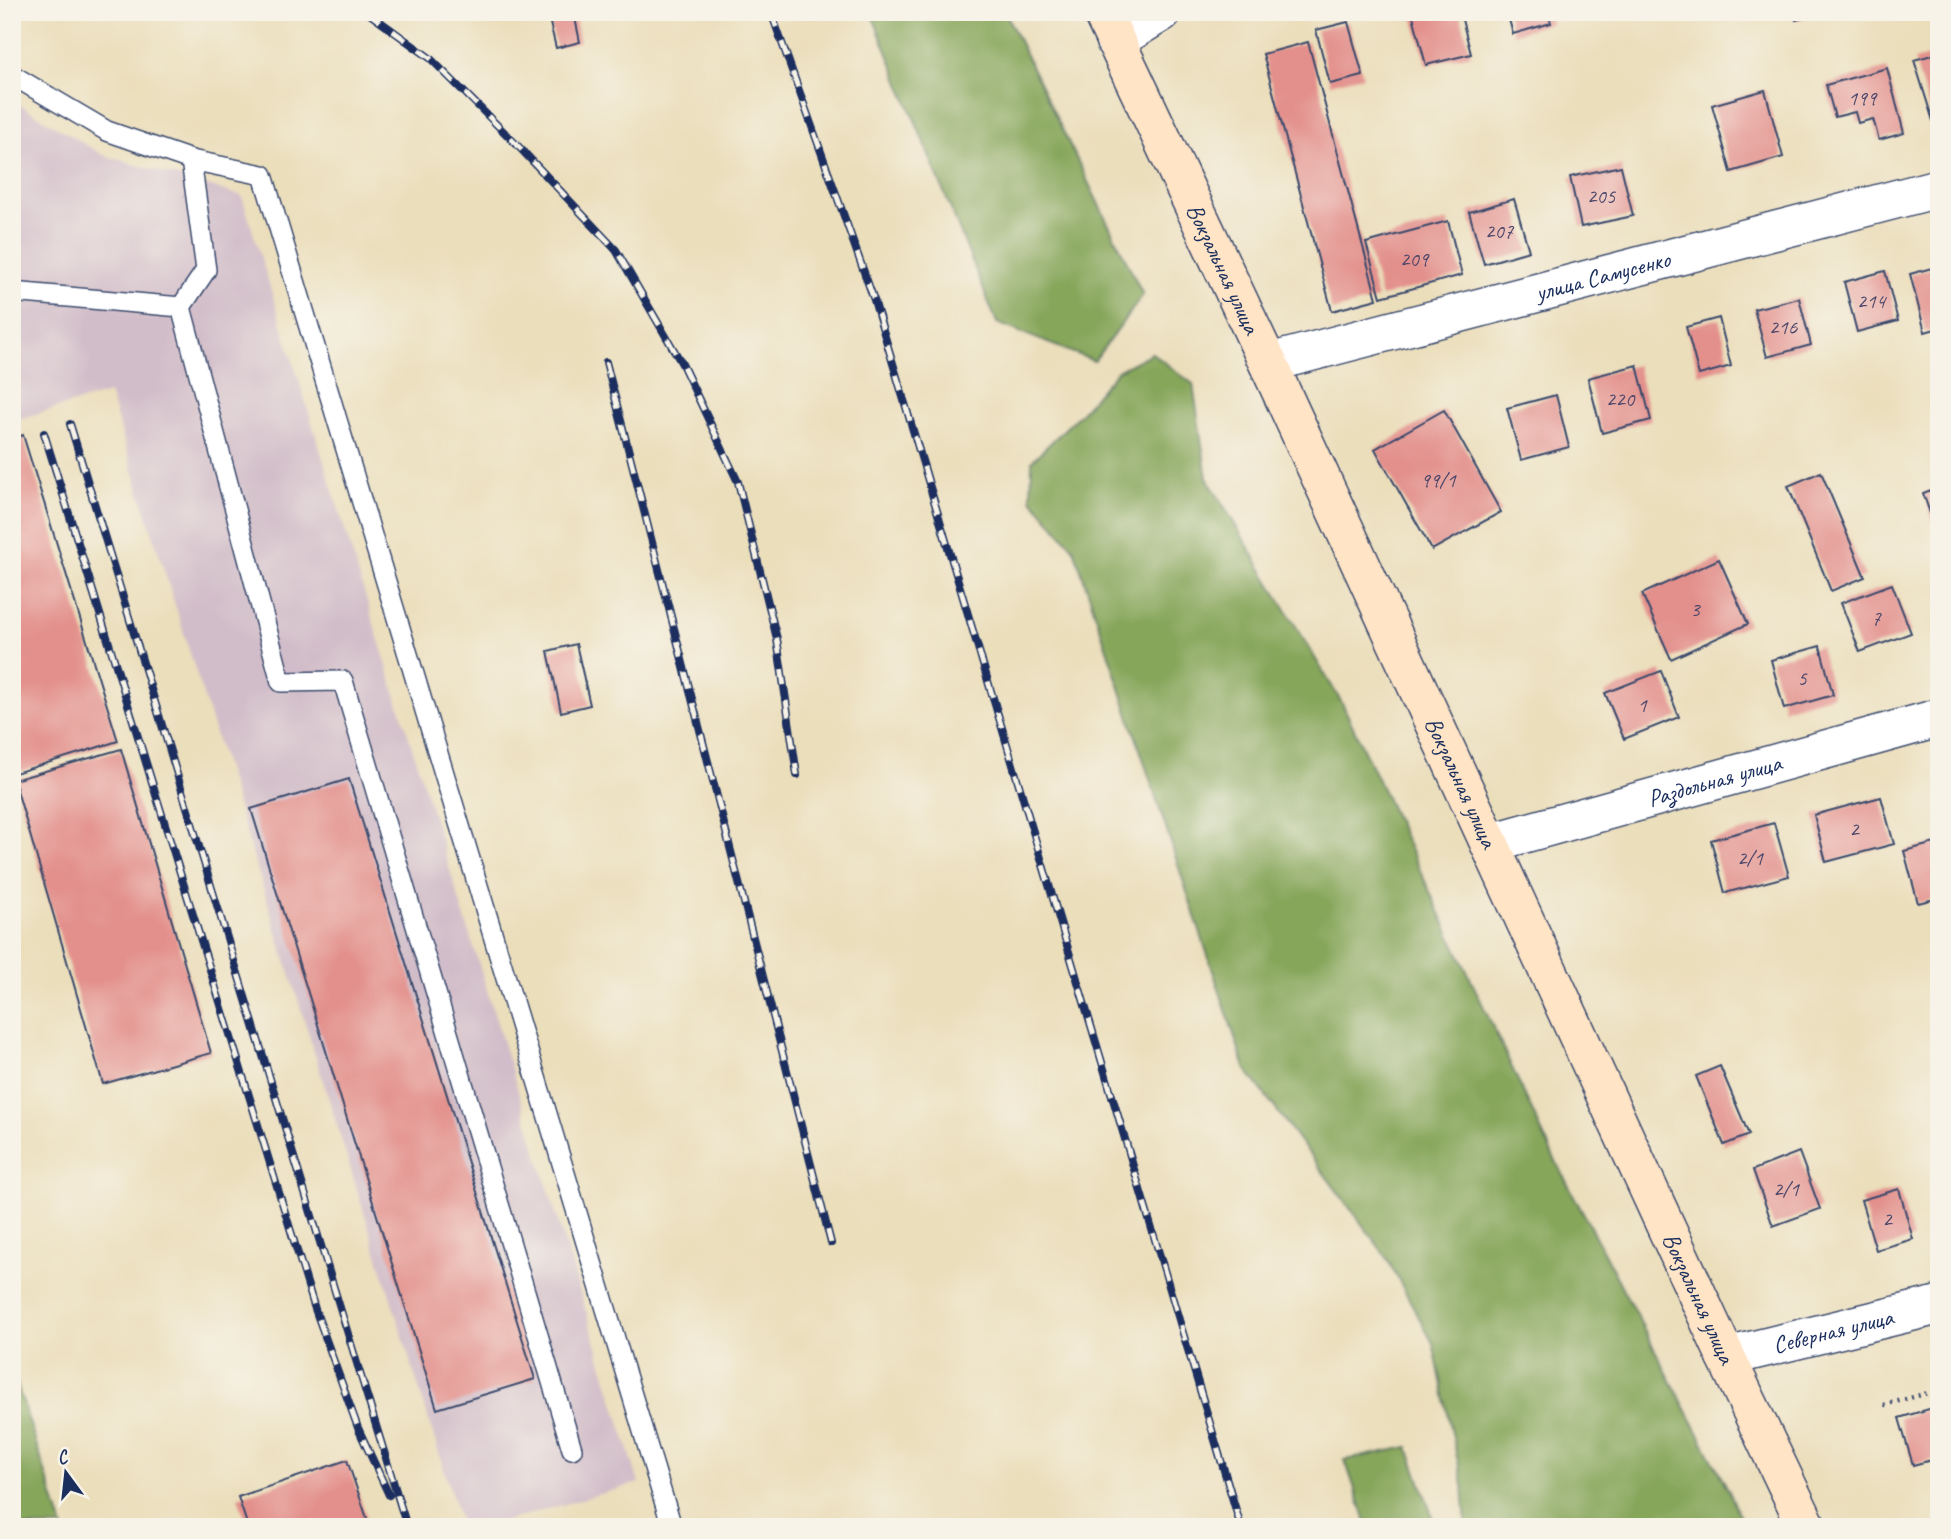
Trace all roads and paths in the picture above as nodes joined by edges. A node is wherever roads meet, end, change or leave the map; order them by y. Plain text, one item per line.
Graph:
1 (1162, 12) edge
2 (1108, 26) edge
3 (12, 75) edge
4 (191, 160) junction
5 (1939, 188) edge
6 (12, 292) edge
7 (181, 307) junction
8 (1268, 363) junction
9 (1939, 718) edge
10 (1490, 843) junction
11 (1939, 1305) edge
12 (1726, 1357) junction
13 (1939, 1390) edge
14 (1884, 1405) dead end
15 (572, 1449) dead end
16 (672, 1527) edge
17 (1807, 1527) edge

1 - 2 street, Вокзальная улица
2 - 8 main road, Вокзальная улица
3 - 4 lane
4 - 7 lane
4 - 16 lane
5 - 8 street, улица Самусенко
6 - 7 lane
7 - 15 lane
8 - 10 main road, Вокзальная улица
9 - 10 street, Раздольная улица
10 - 12 main road, Вокзальная улица
11 - 12 street, Северная улица
12 - 17 main road, Вокзальная улица
13 - 14 path

